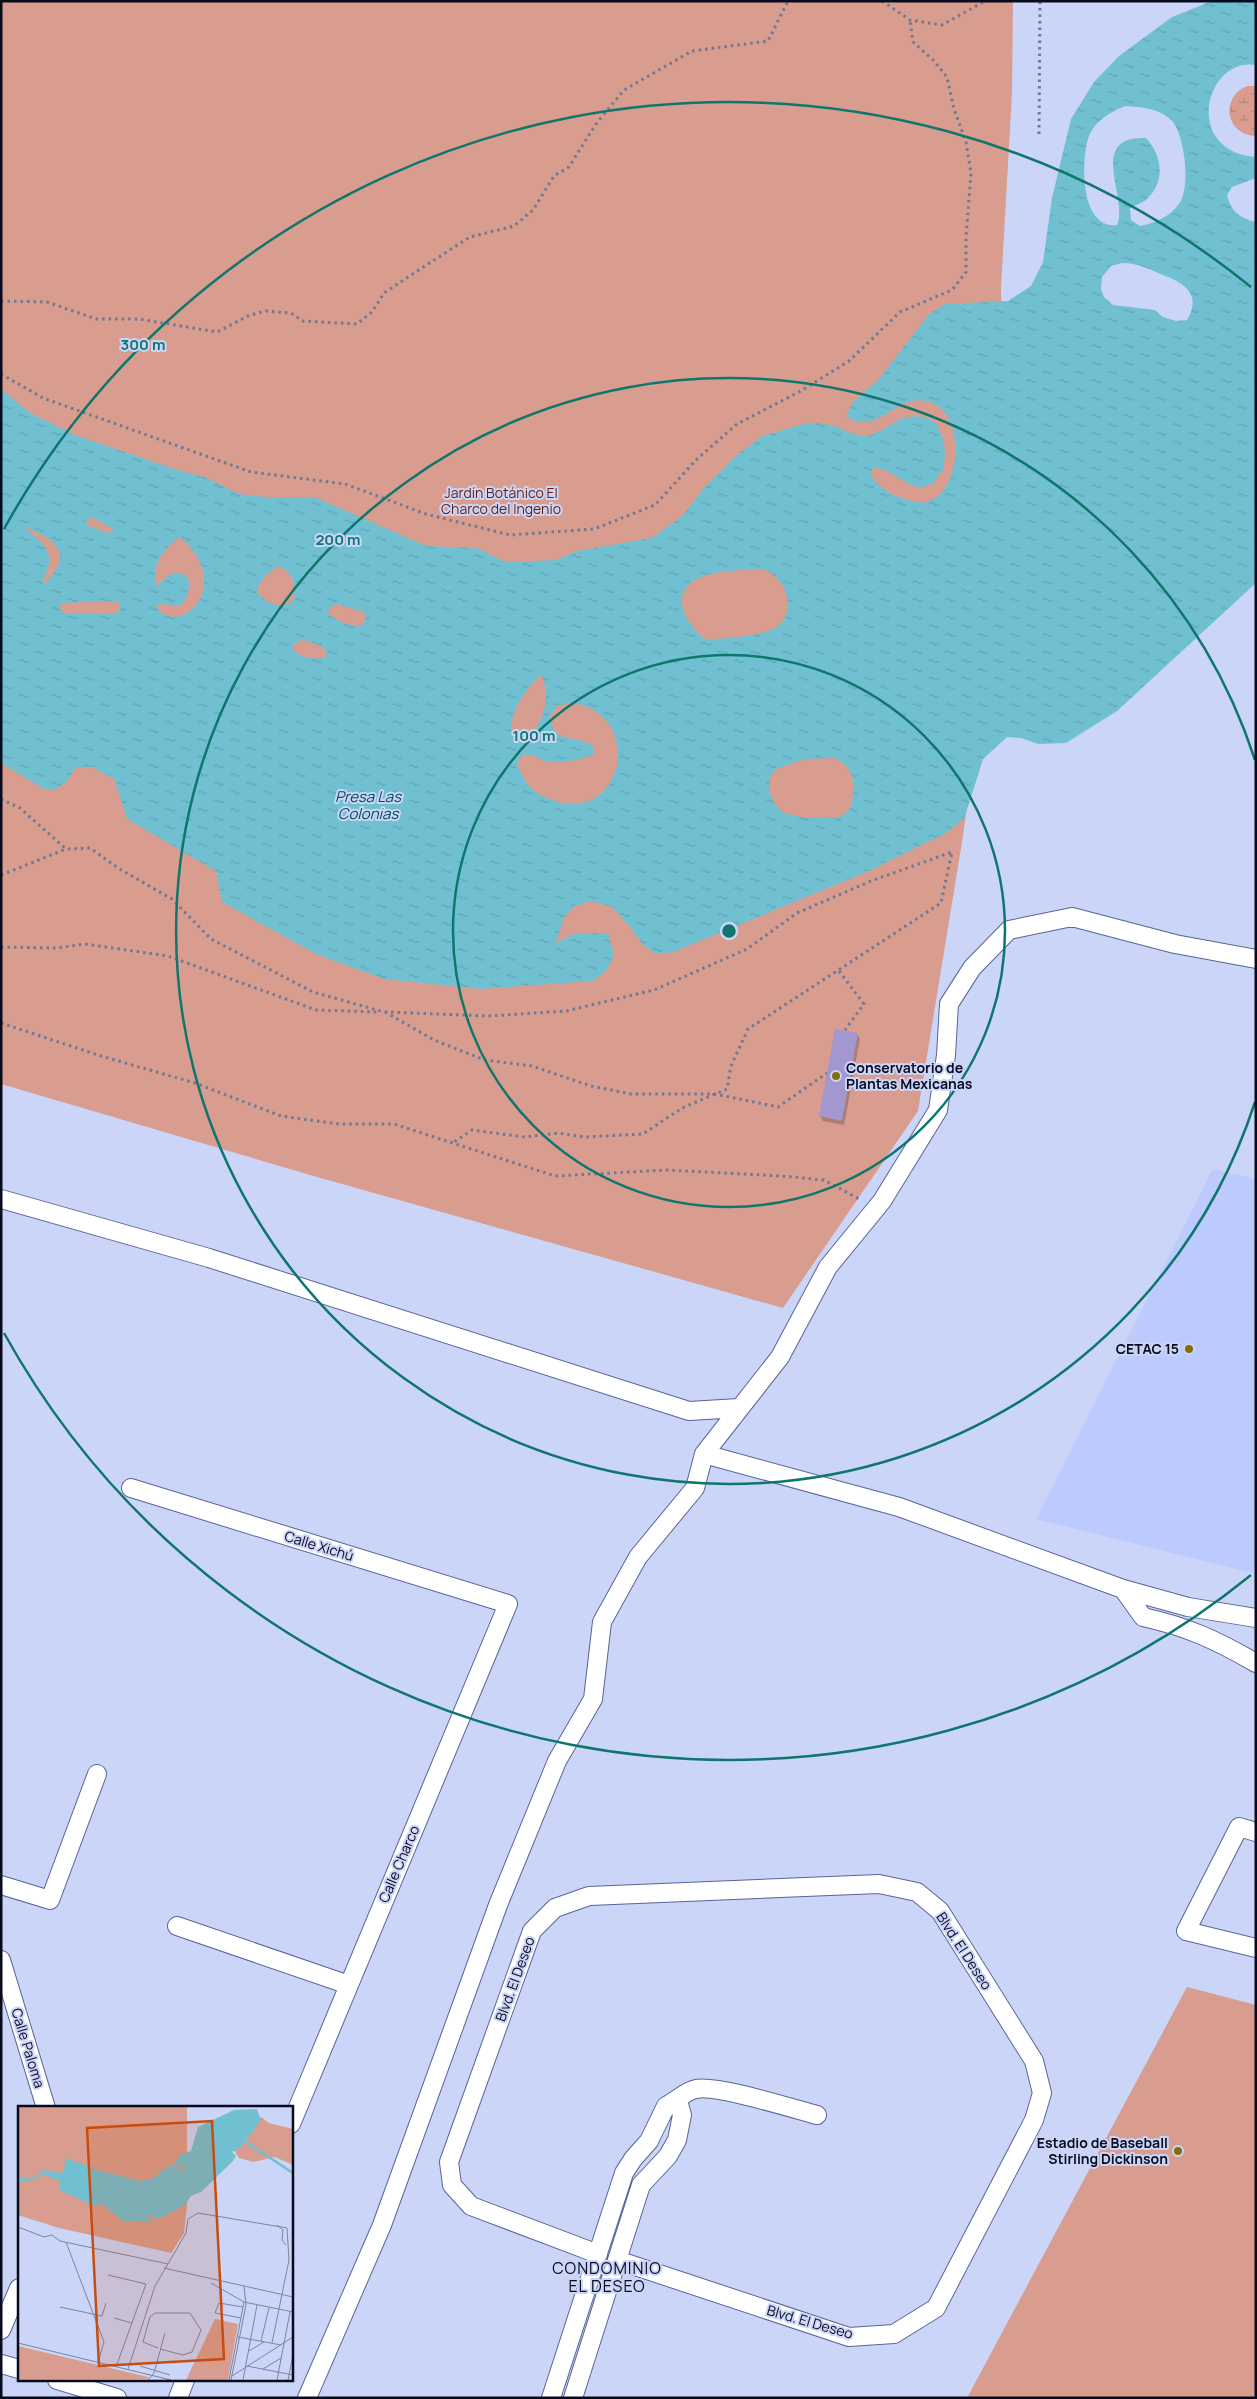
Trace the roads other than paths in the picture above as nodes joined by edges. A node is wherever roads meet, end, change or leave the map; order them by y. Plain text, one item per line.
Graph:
1 (1256, 959) edge
2 (1, 1199) edge
3 (739, 1408) junction
4 (704, 1454) junction
5 (131, 1488) dead end
6 (1123, 1589) junction
7 (508, 1604) joint
8 (1256, 1618) edge
9 (1256, 1663) edge
10 (98, 1774) dead end
11 (1256, 1832) edge
12 (1, 1885) edge
13 (177, 1926) dead end
14 (1256, 1948) edge
15 (1, 1960) edge
16 (349, 1985) junction
17 (678, 2101) junction
18 (45, 2106) edge
19 (818, 2115) dead end
20 (292, 2122) edge
21 (598, 2254) junction
22 (617, 2260) junction
23 (18, 2290) edge
24 (1, 2330) edge
25 (1, 2364) edge
26 (18, 2369) edge
27 (64, 2382) edge
28 (184, 2382) edge
29 (117, 2398) edge
30 (178, 2398) edge
31 (307, 2398) edge
32 (551, 2398) edge
33 (573, 2398) edge

1 - 3 street
2 - 3 street
3 - 4 street
4 - 6 street
4 - 31 street
5 - 7 street, Calle Xichú
6 - 8 street
6 - 9 street
7 - 16 street, Calle Charco
10 - 12 street
11 - 14 street
13 - 16 street
15 - 18 street, Calle Paloma
16 - 20 street, Calle Charco
17 - 19 street
17 - 21 street
17 - 22 street
21 - 22 street, Blvd. El Deseo
21 - 32 street
22 - 33 street
23 - 24 street
25 - 26 street
27 - 29 street
28 - 30 street

